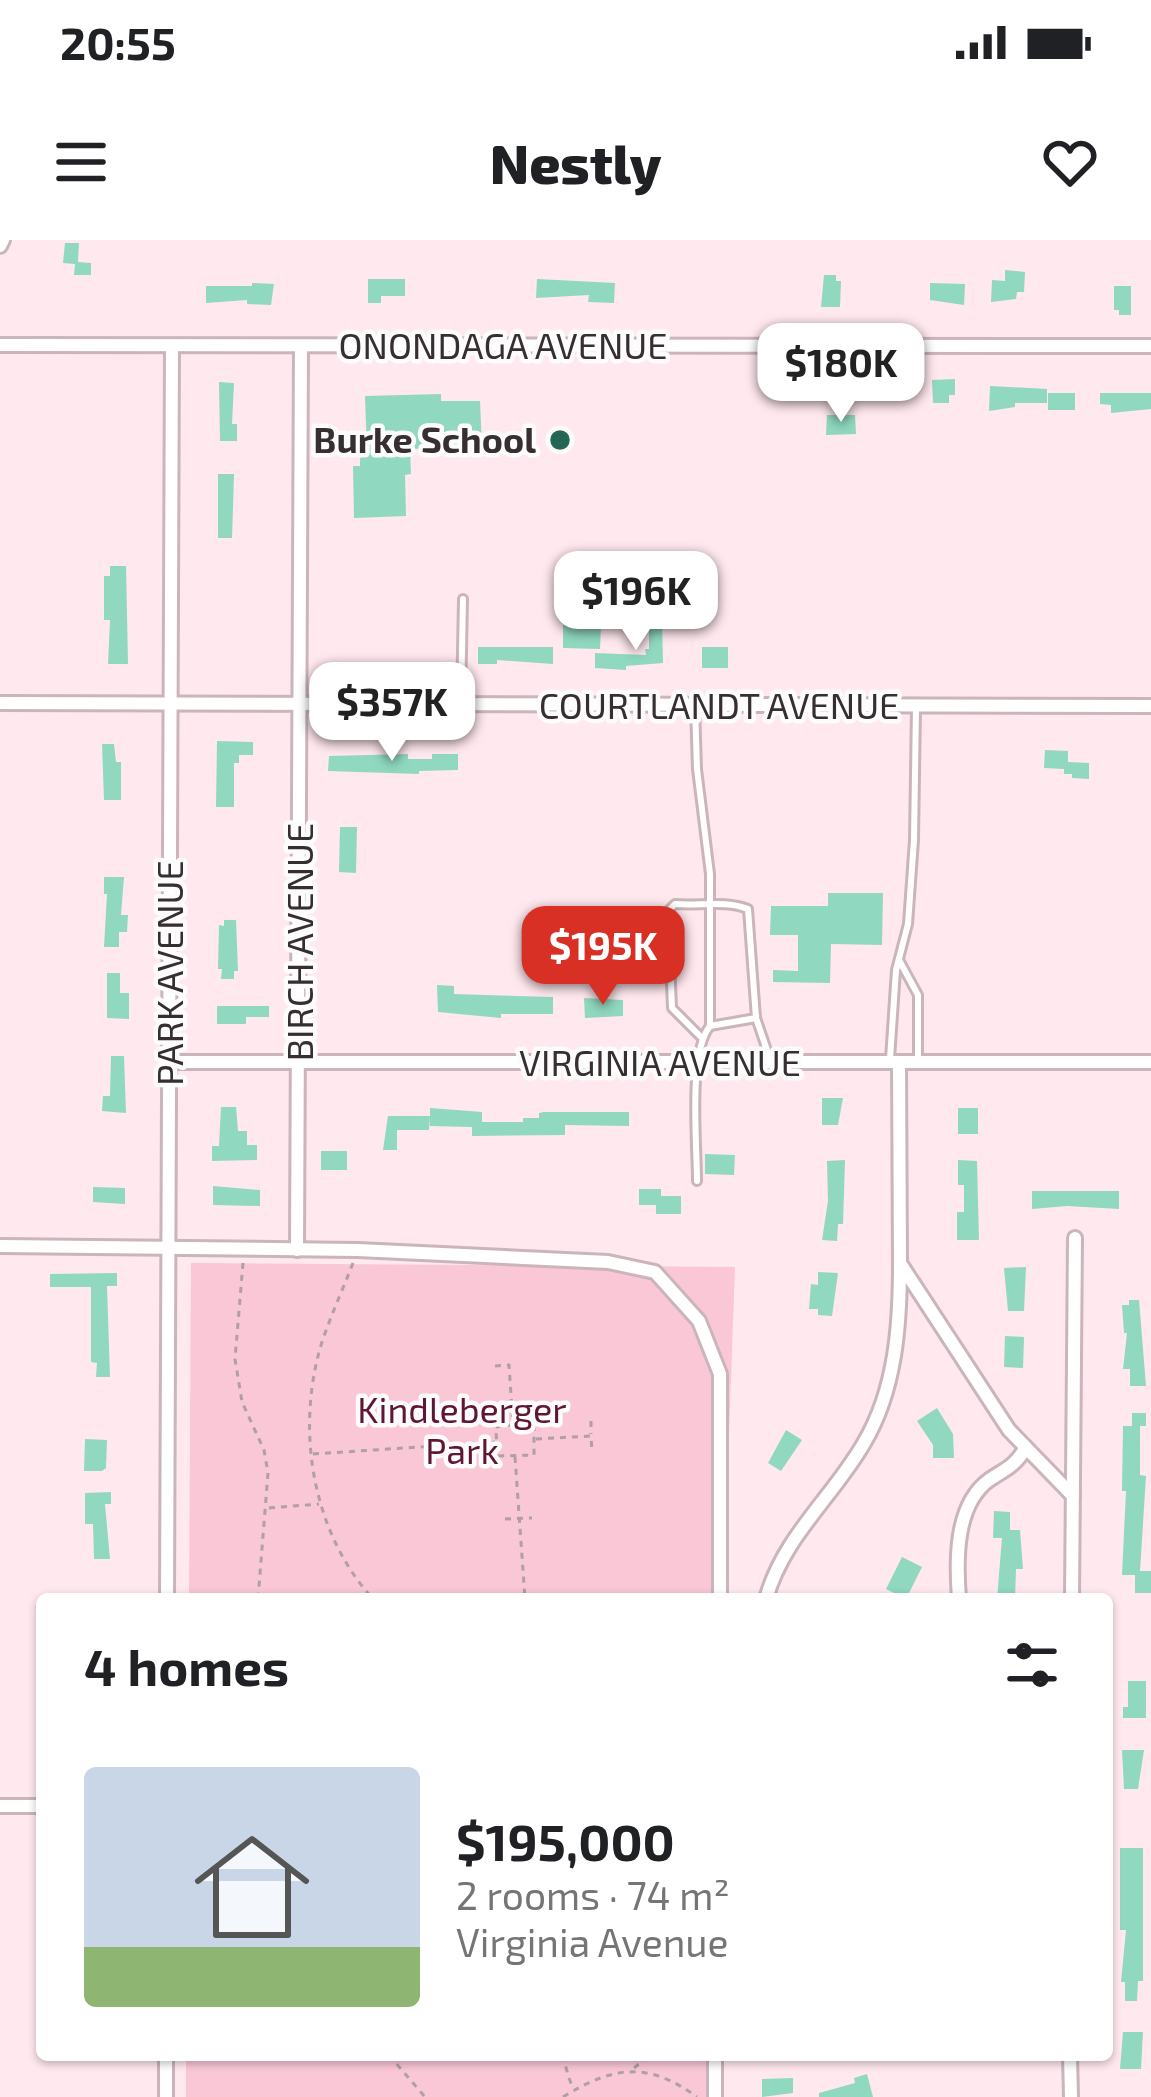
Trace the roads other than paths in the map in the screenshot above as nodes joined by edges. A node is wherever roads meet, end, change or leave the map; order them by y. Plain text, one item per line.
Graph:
1 (0, 345) edge
2 (172, 346) junction
3 (302, 346) junction
4 (1151, 346) edge
5 (463, 599) dead end
6 (0, 703) edge
7 (172, 705) junction
8 (302, 705) junction
9 (461, 705) junction
10 (695, 706) junction
11 (916, 706) junction
12 (1151, 706) edge
13 (708, 907) junction
14 (899, 959) junction
15 (756, 1018) junction
16 (710, 1026) junction
17 (701, 1037) junction
18 (169, 1062) junction
19 (299, 1062) junction
20 (1151, 1062) edge
21 (699, 1063) junction
22 (771, 1063) junction
23 (895, 1063) junction
24 (918, 1063) junction
25 (697, 1180) dead end
26 (1076, 1238) dead end
27 (0, 1246) edge
28 (168, 1249) junction
29 (297, 1250) junction
30 (900, 1263) junction
31 (1025, 1449) junction
32 (1073, 1496) junction
33 (167, 1593) edge
34 (720, 1593) edge
35 (769, 1593) edge
36 (959, 1593) edge
37 (1072, 1593) edge
38 (0, 1806) edge
39 (36, 1806) edge
40 (166, 2061) edge
41 (715, 2061) edge
42 (1070, 2061) edge
43 (166, 2097) edge
44 (715, 2097) edge
45 (1071, 2097) edge

1 - 2 street, ONONDAGA AVENUE
2 - 3 street, ONONDAGA AVENUE
2 - 7 street, PARK AVENUE
3 - 4 street, ONONDAGA AVENUE
3 - 8 street, BIRCH AVENUE
5 - 9 lane
6 - 7 street, COURTLANDT AVENUE
7 - 8 street, COURTLANDT AVENUE
7 - 18 street, PARK AVENUE
8 - 9 street, COURTLANDT AVENUE
8 - 19 street, BIRCH AVENUE
9 - 10 street, COURTLANDT AVENUE
10 - 11 street, COURTLANDT AVENUE
10 - 13 lane
11 - 12 street, COURTLANDT AVENUE
11 - 14 lane
13 - 15 lane
13 - 16 lane
13 - 17 lane
14 - 23 lane
14 - 24 lane
15 - 16 lane
15 - 22 lane
16 - 17 lane
17 - 21 lane
18 - 19 street, VIRGINIA AVENUE
18 - 28 street, PARK AVENUE
19 - 21 street, VIRGINIA AVENUE
19 - 29 street, BIRCH AVENUE
20 - 24 street, VIRGINIA AVENUE
21 - 22 street, VIRGINIA AVENUE
21 - 25 lane
22 - 23 street, VIRGINIA AVENUE
23 - 24 street, VIRGINIA AVENUE
23 - 30 street
26 - 32 street
27 - 28 street
28 - 29 street
28 - 33 street, PARK AVENUE
29 - 34 street
30 - 31 street
30 - 35 street
31 - 32 street
31 - 36 street
32 - 37 street
38 - 39 street
40 - 43 street
41 - 44 street
42 - 45 street

